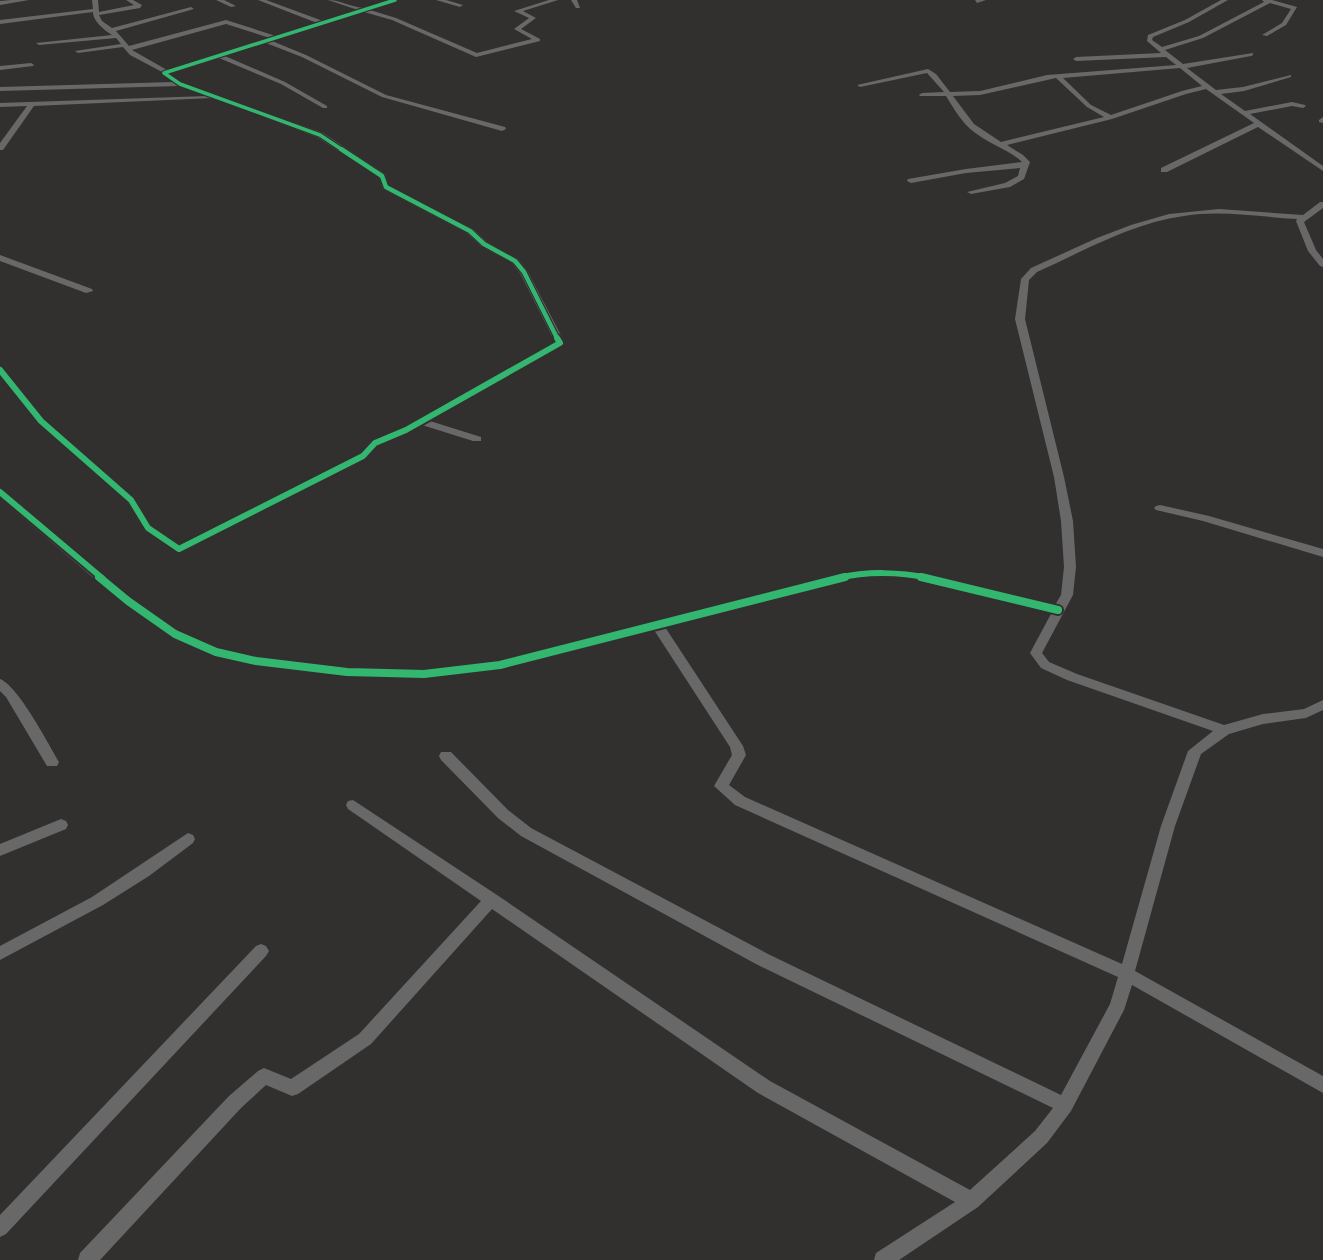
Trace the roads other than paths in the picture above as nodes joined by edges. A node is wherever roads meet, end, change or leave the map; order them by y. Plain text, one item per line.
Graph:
1 (26, 0) edge
2 (95, 0) edge
3 (129, 0) edge
4 (219, 0) edge
5 (261, 0) edge
6 (331, 0) edge
7 (395, 0) edge
8 (439, 0) edge
9 (555, 0) edge
10 (574, 0) edge
11 (1225, 0) edge
12 (1267, 1) edge
13 (0, 3) edge
14 (460, 5) dead end
15 (233, 6) dead end
16 (578, 7) dead end
17 (191, 9) dead end
18 (363, 9) junction
19 (96, 12) junction
20 (0, 22) edge
21 (323, 23) junction
22 (109, 30) junction
23 (1265, 35) dead end
24 (118, 36) junction
25 (277, 38) junction
26 (267, 41) junction
27 (40, 43) dead end
28 (126, 47) junction
29 (78, 51) dead end
30 (1162, 52) junction
31 (1251, 54) dead end
32 (222, 57) junction
33 (1076, 59) dead end
34 (31, 65) dead end
35 (1181, 66) junction
36 (0, 68) edge
37 (165, 71) junction
38 (1057, 76) junction
39 (1289, 76) dead end
40 (180, 84) junction
41 (860, 85) dead end
42 (1208, 86) junction
43 (0, 89) edge
44 (1217, 92) junction
45 (945, 94) junction
46 (922, 95) dead end
47 (220, 97) junction
48 (32, 104) junction
49 (0, 105) edge
50 (1303, 106) dead end
51 (325, 107) dead end
52 (1245, 113) junction
53 (1110, 118) junction
54 (1260, 123) junction
55 (502, 129) dead end
56 (1000, 145) junction
57 (0, 148) edge
58 (1025, 165) junction
59 (1323, 169) edge
60 (1164, 170) dead end
61 (911, 181) dead end
62 (971, 192) dead end
63 (1323, 204) edge
64 (1303, 217) junction
65 (0, 258) edge
66 (1323, 264) edge
67 (89, 291) dead end
68 (0, 370) edge
69 (420, 421) junction
70 (477, 439) dead end
71 (0, 492) edge
72 (1160, 508) dead end
73 (1323, 553) edge
74 (1058, 610) junction
75 (657, 625) junction
76 (0, 683) edge
77 (1323, 705) edge
78 (1224, 730) junction
79 (446, 756) dead end
80 (52, 762) dead end
81 (353, 805) dead end
82 (61, 825) dead end
83 (188, 839) dead end
84 (0, 850) edge
85 (492, 899) junction
86 (261, 951) dead end
87 (0, 953) edge
88 (1127, 974) junction
89 (1323, 1085) edge
90 (1065, 1105) junction
91 (972, 1201) junction
92 (0, 1227) edge
93 (88, 1260) edge
94 (883, 1260) edge

1 - 13 street
2 - 19 street
3 - 19 street
4 - 15 street
5 - 21 street
6 - 18 street
7 - 18 street
8 - 14 street
9 - 18 street
10 - 16 street
11 - 30 street
12 - 23 street
12 - 30 street
17 - 22 street
18 - 21 street
19 - 20 street
19 - 22 street
21 - 25 street
22 - 24 street
24 - 27 street
24 - 28 street
25 - 26 street
25 - 28 street
26 - 32 street
26 - 55 street
28 - 29 street
28 - 37 street
30 - 33 street
30 - 35 street
31 - 35 street
32 - 37 street
32 - 51 street
34 - 36 street
35 - 38 street
35 - 42 street
37 - 40 street
38 - 45 street
38 - 53 street
39 - 44 street
40 - 43 street
40 - 47 street
41 - 45 street
42 - 44 street
42 - 53 street
44 - 52 street
45 - 46 street
45 - 56 street
47 - 48 street
47 - 69 street
48 - 49 street
48 - 57 street
50 - 52 street
52 - 54 street
53 - 56 street
54 - 59 street
54 - 60 street
56 - 58 street
58 - 61 street
58 - 62 street
63 - 64 street
64 - 66 street
64 - 74 street
65 - 67 street
68 - 69 street
69 - 70 street
71 - 75 street
72 - 73 street
74 - 75 street
74 - 78 street
75 - 88 street
76 - 80 street
77 - 78 street
78 - 88 street
79 - 90 street
81 - 85 street
82 - 84 street
83 - 87 street
85 - 91 street
85 - 93 street
86 - 92 street
88 - 89 street
88 - 90 street
90 - 91 street
91 - 94 street

